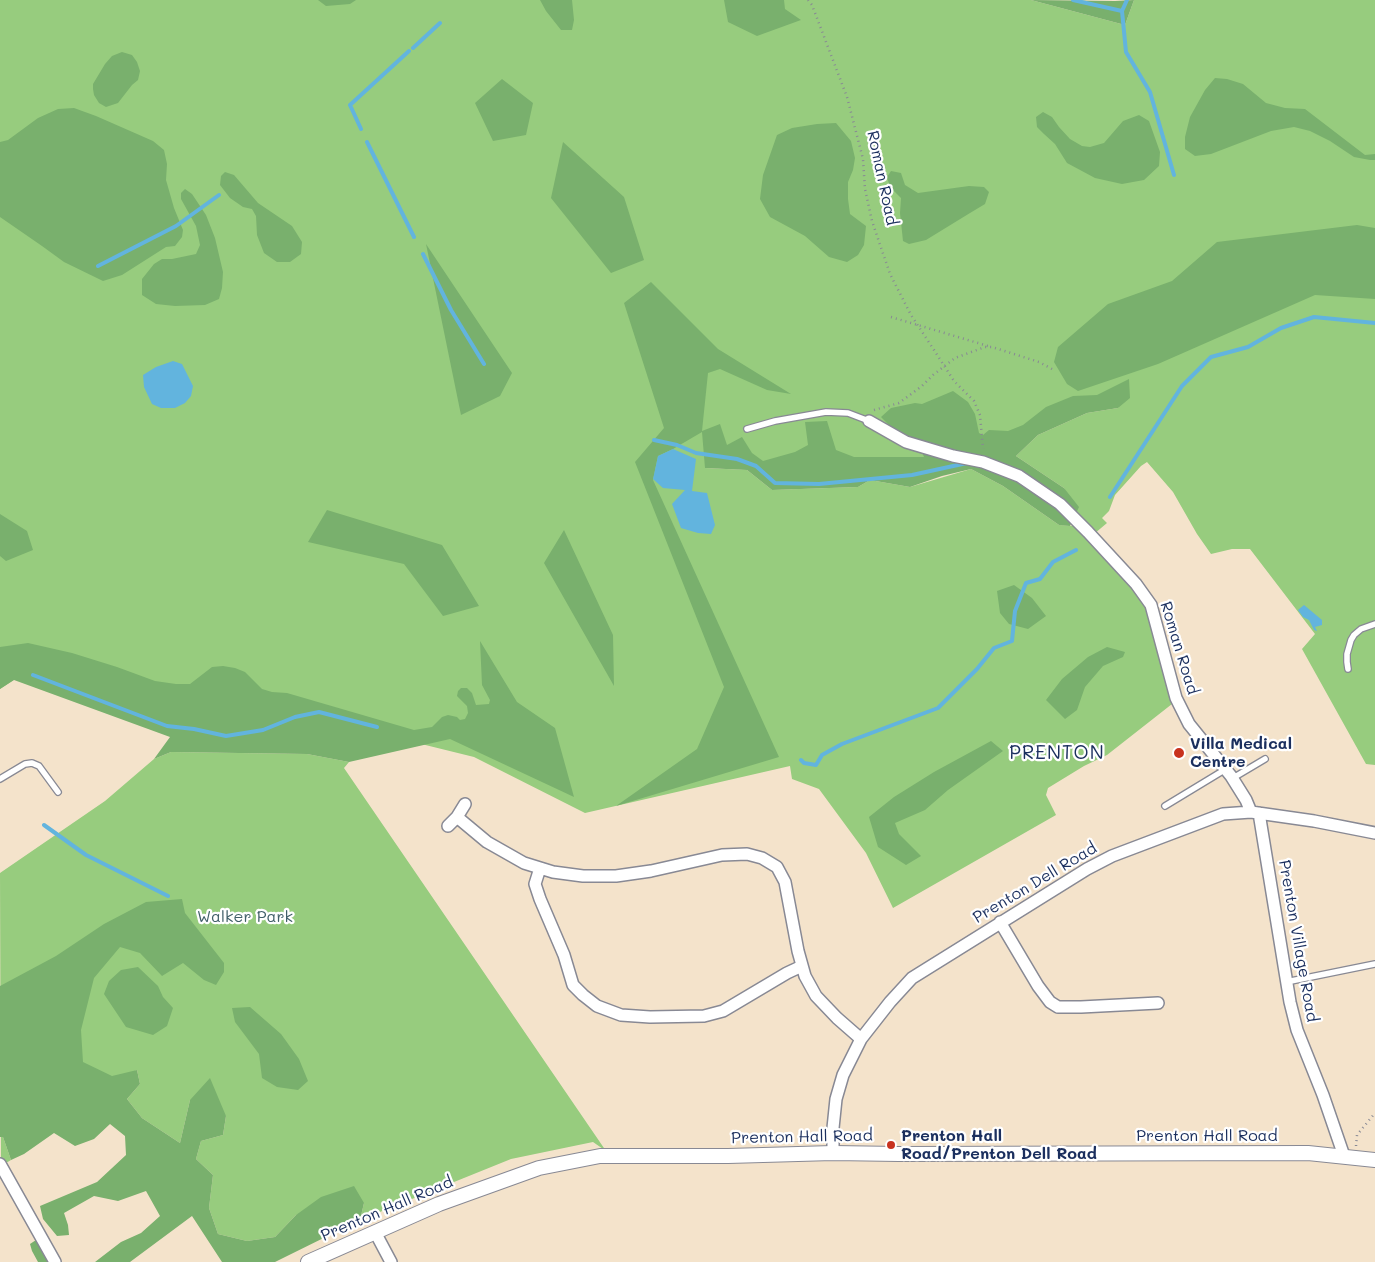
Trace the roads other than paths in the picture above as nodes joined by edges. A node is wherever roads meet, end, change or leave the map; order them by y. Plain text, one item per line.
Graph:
1 (869, 421) joint
2 (747, 429) dead end
3 (1375, 624) edge
4 (1348, 668) dead end
5 (1265, 759) dead end
6 (1229, 774) junction
7 (0, 778) edge
8 (58, 792) dead end
9 (465, 804) dead end
10 (1165, 806) dead end
11 (1255, 812) junction
12 (457, 818) junction
13 (448, 826) dead end
14 (1375, 833) edge
15 (540, 868) junction
16 (1000, 922) junction
17 (1375, 964) edge
18 (802, 966) junction
19 (1286, 982) junction
20 (1158, 1003) dead end
21 (861, 1039) junction
22 (833, 1153) junction
23 (1350, 1157) junction
24 (1375, 1160) edge
25 (0, 1164) edge
26 (375, 1232) junction
27 (55, 1262) edge
28 (308, 1262) edge
29 (391, 1262) edge

1 - 2 lane
1 - 6 street, Roman Road
3 - 4 lane
5 - 6 lane
6 - 10 lane
6 - 11 street, Roman Road
7 - 8 lane
9 - 12 street
11 - 14 street, Prenton Dell Road
11 - 16 street, Prenton Dell Road
11 - 19 street, Prenton Village Road
12 - 13 street
12 - 15 street
15 - 18 street
15 - 18 street
16 - 20 street
16 - 21 street, Prenton Dell Road
17 - 19 lane
18 - 21 street
19 - 23 street, Prenton Village Road
21 - 22 street, Prenton Dell Road
22 - 23 street, Prenton Hall Road
22 - 26 street, Prenton Hall Road
23 - 24 street, Prenton Hall Road
25 - 27 street
26 - 28 street, Prenton Hall Road
26 - 29 street

